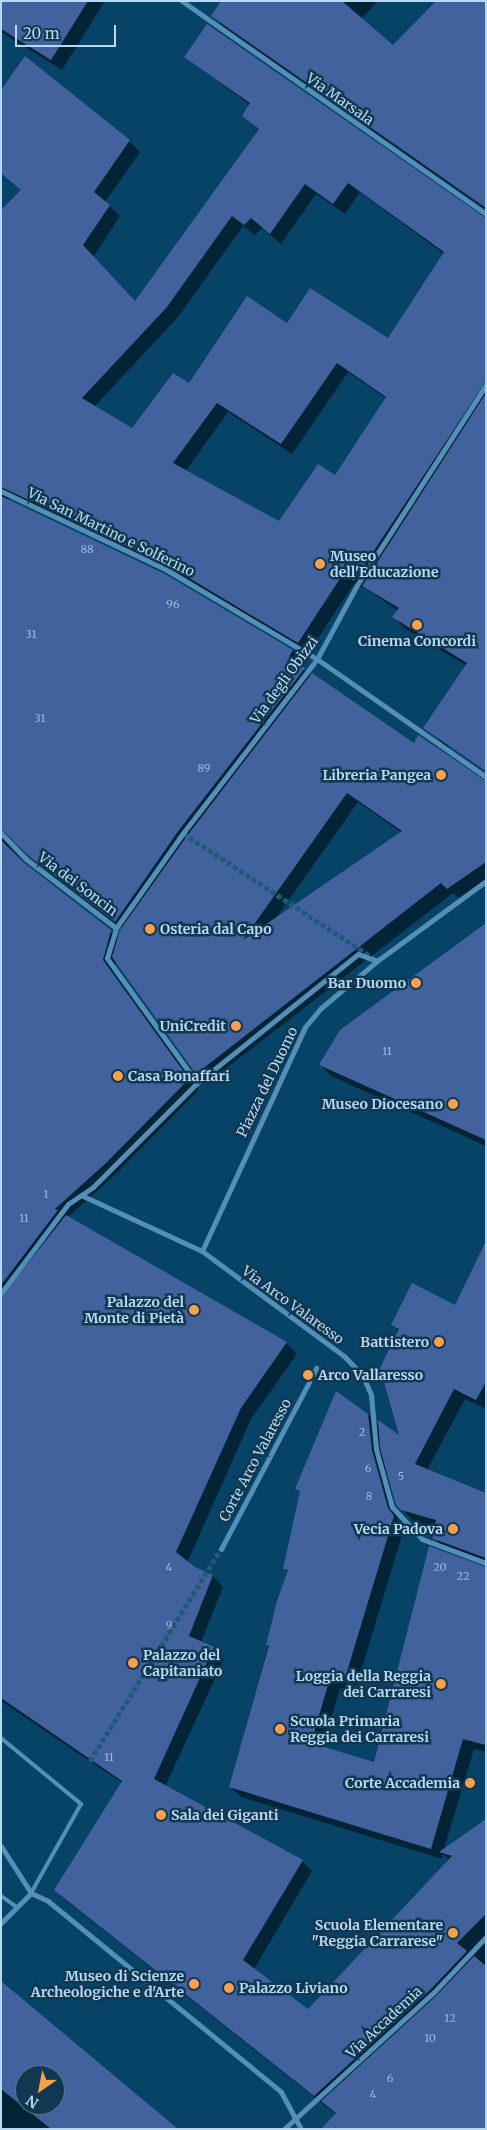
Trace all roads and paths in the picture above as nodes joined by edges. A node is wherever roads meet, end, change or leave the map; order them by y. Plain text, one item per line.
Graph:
1 (182, 1) edge
2 (486, 214) edge
3 (486, 385) edge
4 (1, 491) edge
5 (317, 659) junction
6 (486, 777) edge
7 (1, 833) edge
8 (486, 881) edge
9 (116, 928) junction
10 (377, 961) junction
11 (197, 1082) junction
12 (83, 1196) junction
13 (202, 1251) junction
14 (2, 1292) edge
15 (316, 1368) dead end
16 (313, 1374) dead end
17 (309, 1382) dead end
18 (221, 1549) tunnel mouth
19 (486, 1564) edge
20 (1, 1738) edge
21 (1, 1846) edge
22 (31, 1893) junction
23 (1, 1896) edge
24 (17, 1907) junction
25 (1, 1923) edge
26 (486, 1937) edge
27 (295, 2121) junction
28 (284, 2129) edge
29 (301, 2129) edge

1 - 2 street, Via Marsala
3 - 5 street, Via degli Obizzi
4 - 5 street, Via San Martino e Solferino
5 - 6 street, Via San Martino e Solferino
5 - 9 street, Via degli Obizzi
7 - 9 street, Via dei Soncin
8 - 10 street
9 - 11 street, Via dei Soncin
10 - 11 street, Piazza del Duomo
10 - 13 street, Piazza del Duomo
11 - 12 street, Piazza del Duomo
12 - 13 street
12 - 14 street, Piazza del Duomo
13 - 19 street, Via Arco Valaresso
15 - 16 street
17 - 18 street, Corte Arco Valaresso
20 - 22 lane
21 - 22 street
22 - 24 street
22 - 27 street
23 - 24 lane
24 - 25 street
26 - 27 street, Via Accademia
27 - 28 street, Via Accademia
27 - 29 street

